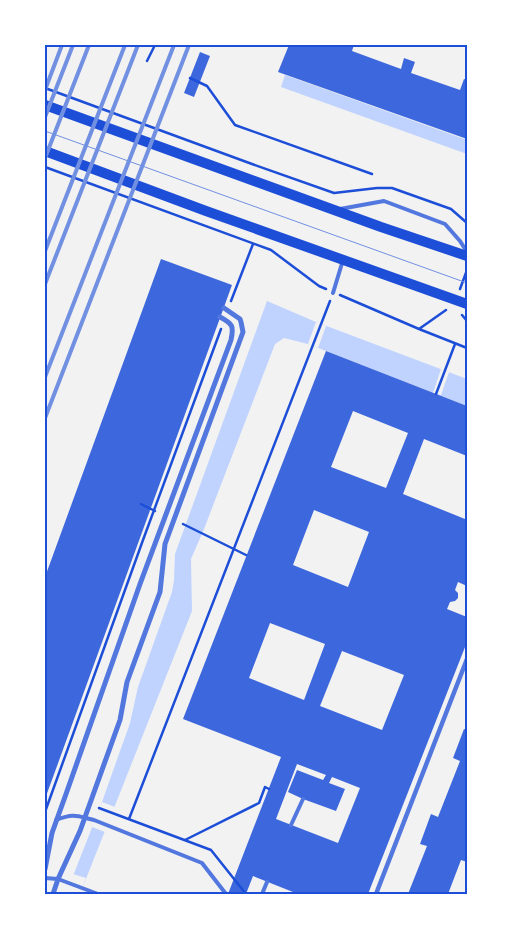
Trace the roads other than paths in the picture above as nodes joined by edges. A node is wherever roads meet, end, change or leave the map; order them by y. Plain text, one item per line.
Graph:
1 (45, 105) edge
2 (45, 151) edge
3 (335, 210) junction
4 (467, 252) edge
5 (467, 256) edge
6 (343, 260) junction
7 (333, 292) road end
8 (467, 304) edge
9 (226, 309) road end
10 (222, 318) road end
11 (467, 659) edge
12 (303, 798) dead end
13 (85, 818) junction
14 (56, 820) junction
15 (291, 825) dead end
16 (45, 869) edge
17 (45, 878) edge
18 (58, 879) junction
19 (267, 882) dead end
20 (53, 894) edge
21 (98, 894) edge
22 (226, 894) edge
23 (262, 894) edge
24 (376, 894) edge

1 - 3 main road
2 - 6 main road
3 - 4 lane
3 - 5 main road
6 - 7 lane
6 - 8 main road
9 - 13 street
10 - 14 street
11 - 24 street
12 - 15 lane
13 - 14 lane
13 - 18 street
13 - 22 lane
14 - 16 street
17 - 18 lane
18 - 20 street
18 - 21 lane
19 - 23 lane

